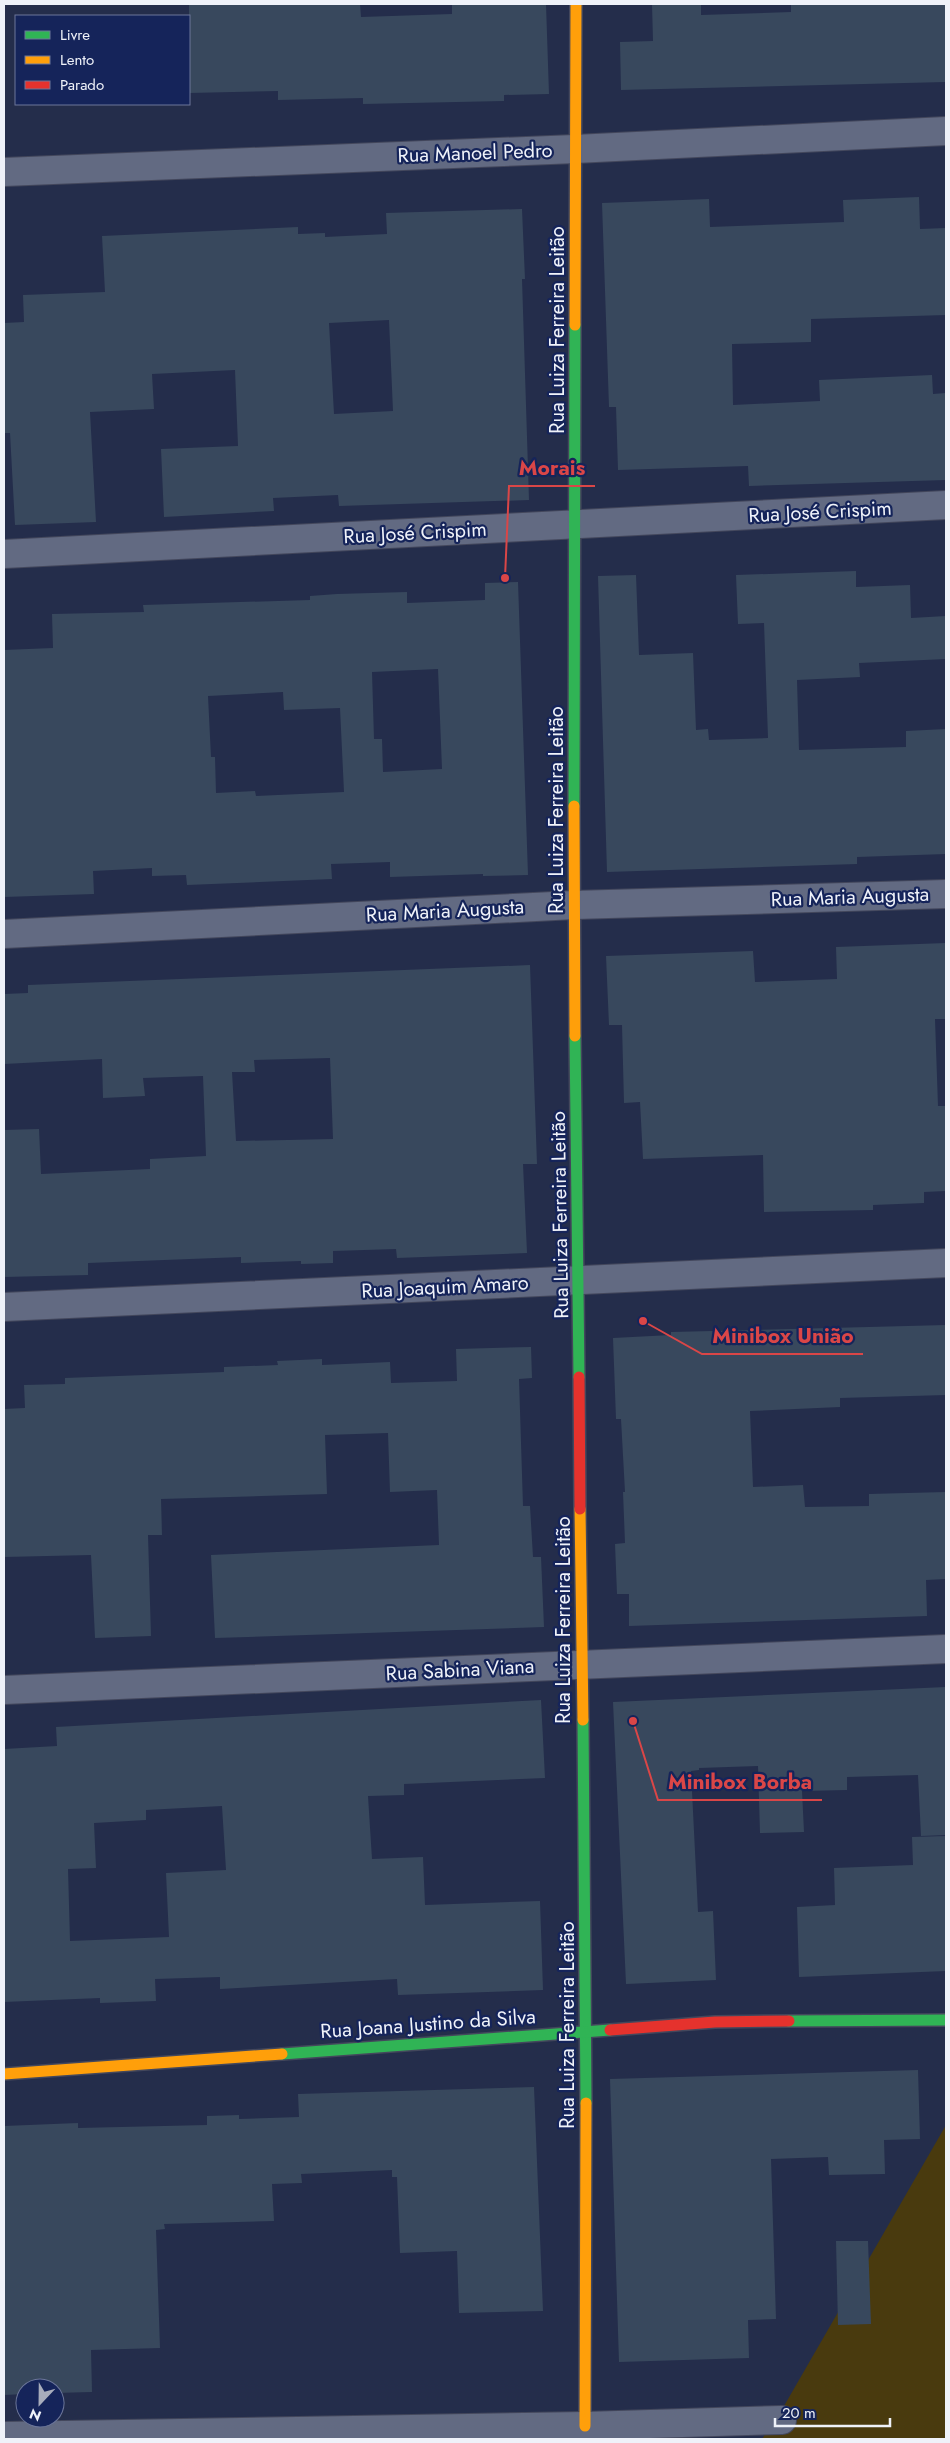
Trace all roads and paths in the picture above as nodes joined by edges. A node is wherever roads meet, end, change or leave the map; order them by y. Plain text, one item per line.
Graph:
1 (576, 4) edge
2 (946, 131) edge
3 (575, 149) junction
4 (4, 172) edge
5 (946, 505) edge
6 (576, 524) junction
7 (4, 554) edge
8 (946, 894) edge
9 (574, 904) junction
10 (4, 934) edge
11 (946, 1263) edge
12 (580, 1281) junction
13 (4, 1307) edge
14 (946, 1649) edge
15 (582, 1664) junction
16 (4, 1690) edge
17 (946, 2020) edge
18 (586, 2031) junction
19 (4, 2074) edge
20 (782, 2420) dead end
21 (585, 2426) junction
22 (4, 2436) edge

1 - 3 street, Rua Luiza Ferreira Leitão
2 - 3 street, Rua Manoel Pedro
3 - 4 street, Rua Manoel Pedro
3 - 6 street, Rua Luiza Ferreira Leitão
5 - 6 street, Rua José Crispim
6 - 7 street, Rua José Crispim
6 - 9 street, Rua Luiza Ferreira Leitão
8 - 9 street, Rua Maria Augusta
9 - 10 street, Rua Maria Augusta
9 - 12 street, Rua Luiza Ferreira Leitão
11 - 12 street, Rua Joaquim Amaro
12 - 13 street, Rua Joaquim Amaro
12 - 15 street, Rua Luiza Ferreira Leitão
14 - 15 street, Rua Sabina Viana
15 - 16 street, Rua Sabina Viana
15 - 18 street, Rua Luiza Ferreira Leitão
17 - 18 street, Rua Joana Justino da Silva
18 - 19 street, Rua Joana Justino da Silva
18 - 21 street, Rua Luiza Ferreira Leitão
20 - 21 street
21 - 22 street

